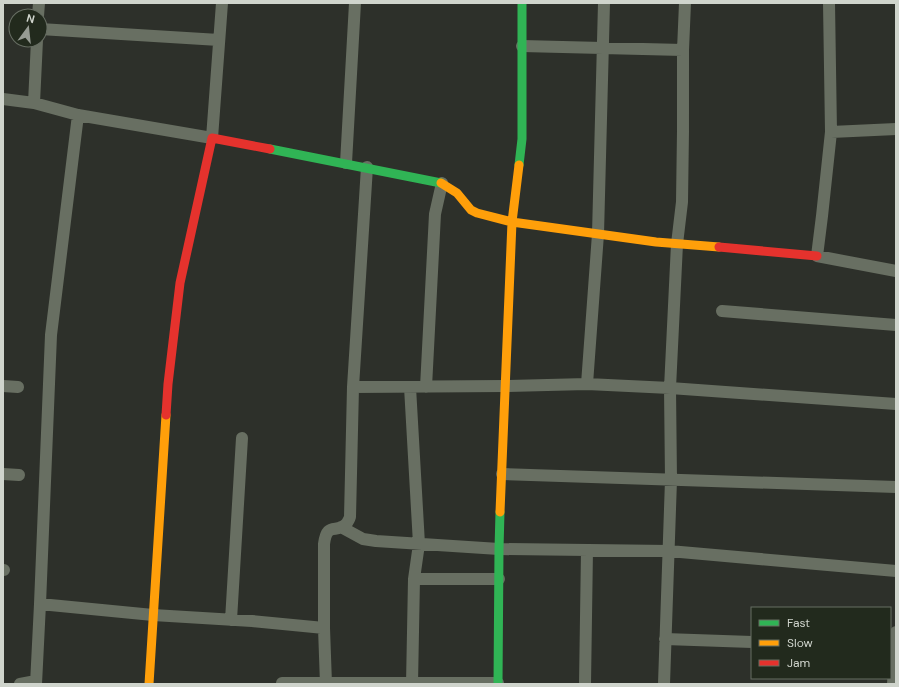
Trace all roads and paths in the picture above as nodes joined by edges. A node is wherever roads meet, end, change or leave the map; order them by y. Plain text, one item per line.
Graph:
1 (222, 3) edge
2 (356, 3) edge
3 (522, 3) edge
4 (604, 3) edge
5 (685, 3) edge
6 (829, 3) edge
7 (48, 29) edge
8 (219, 40) junction
9 (522, 46) junction
10 (37, 48) edge
11 (603, 48) junction
12 (683, 50) junction
13 (3, 99) edge
14 (34, 104) junction
15 (78, 115) junction
16 (896, 128) edge
17 (831, 132) junction
18 (212, 138) junction
19 (346, 163) junction
20 (368, 167) junction
21 (442, 183) junction
22 (512, 222) junction
23 (598, 234) junction
24 (677, 244) junction
25 (816, 256) junction
26 (896, 271) edge
27 (722, 312) dead end
28 (896, 325) edge
29 (587, 384) junction
30 (3, 386) edge
31 (505, 386) junction
32 (18, 387) dead end
33 (353, 387) junction
34 (410, 387) junction
35 (426, 387) junction
36 (670, 388) junction
37 (896, 404) edge
38 (242, 438) dead end
39 (3, 474) edge
40 (502, 474) junction
41 (19, 475) dead end
42 (671, 480) junction
43 (896, 487) edge
44 (341, 527) junction
45 (419, 544) junction
46 (499, 549) junction
47 (587, 550) junction
48 (669, 551) junction
49 (896, 572) edge
50 (414, 579) junction
51 (499, 579) junction
52 (40, 604) junction
53 (152, 615) junction
54 (231, 620) junction
55 (324, 628) junction
56 (896, 632) edge
57 (665, 639) junction
58 (751, 642) edge
59 (893, 648) edge
60 (36, 683) edge
61 (282, 683) edge
62 (20, 684) edge
63 (149, 684) edge
64 (326, 684) edge
65 (412, 684) edge
66 (498, 684) edge
67 (585, 684) edge
68 (664, 684) edge
69 (893, 684) edge

1 - 8 street
2 - 19 street
3 - 9 street
4 - 11 street
5 - 12 street
6 - 17 street
7 - 8 street
8 - 18 street
9 - 11 street
9 - 22 street
10 - 14 street
11 - 12 street
11 - 23 street
12 - 24 street
13 - 14 street
14 - 15 street
15 - 18 street
15 - 52 street
16 - 17 street
17 - 25 street
18 - 19 street
18 - 53 street
19 - 20 street
20 - 21 street
20 - 33 street
21 - 22 street
21 - 35 street
22 - 23 street
22 - 31 street
23 - 24 street
23 - 29 street
24 - 25 street
24 - 36 street
25 - 26 street
27 - 28 street
29 - 31 street
29 - 36 street
30 - 32 street
31 - 35 street
31 - 40 street
33 - 34 street
33 - 44 street
34 - 35 street
34 - 45 street
36 - 37 street
36 - 42 street
38 - 54 street
39 - 41 street
40 - 42 street
40 - 46 street
42 - 43 street
42 - 48 street
44 - 45 street
44 - 55 street
45 - 46 street
45 - 50 street
46 - 47 street
46 - 51 street
47 - 48 street
47 - 67 street
48 - 49 street
48 - 57 street
50 - 51 street
50 - 65 street
51 - 66 street
52 - 53 street
52 - 60 street
53 - 54 street
53 - 63 street
54 - 55 street
55 - 64 street
56 - 59 street
57 - 58 street
57 - 68 street
59 - 69 street
60 - 62 street
61 - 64 street
64 - 65 street
65 - 66 street

